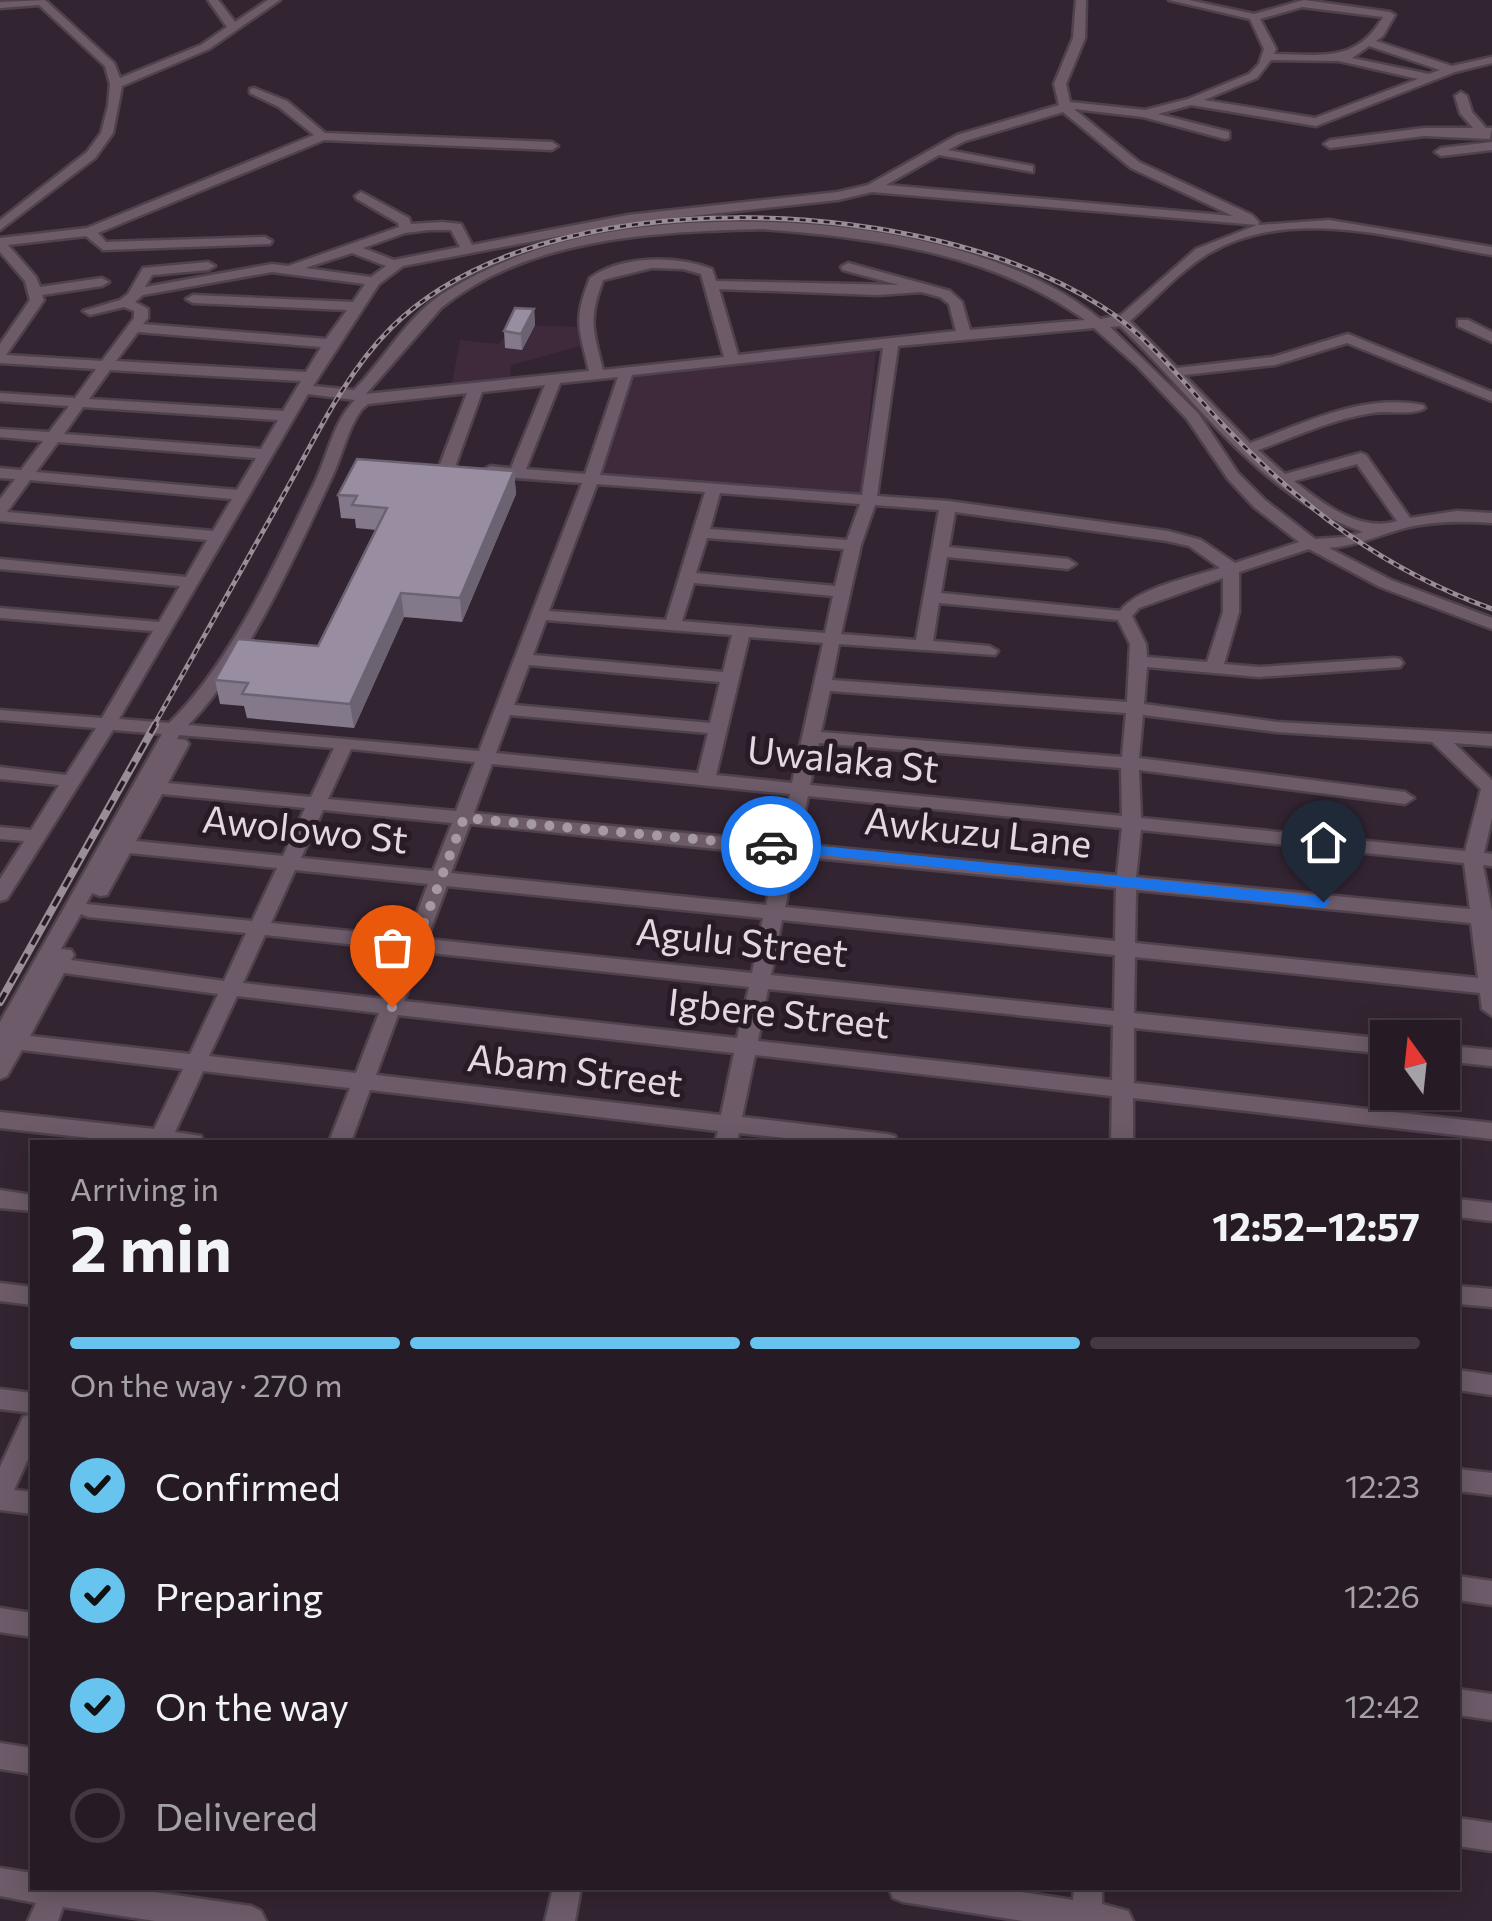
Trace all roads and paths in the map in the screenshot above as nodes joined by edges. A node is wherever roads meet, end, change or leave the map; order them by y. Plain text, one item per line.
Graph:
1 (214, 0) edge
2 (275, 0) edge
3 (1081, 0) edge
4 (1174, 0) edge
5 (40, 1) edge
6 (1308, 1) edge
7 (0, 5) edge
8 (1254, 17) junction
9 (232, 26) junction
10 (1368, 42) junction
11 (1268, 57) junction
12 (1343, 58) junction
13 (1492, 60) edge
14 (1451, 70) junction
15 (1430, 78) junction
16 (116, 84) junction
17 (254, 91) dead end
18 (1461, 96) dead end
19 (1192, 101) junction
20 (1066, 108) junction
21 (1145, 114) junction
22 (1225, 135) dead end
23 (322, 136) junction
24 (1489, 138) edge
25 (1330, 144) dead end
26 (552, 146) dead end
27 (940, 151) junction
28 (1441, 152) dead end
29 (1029, 169) dead end
30 (872, 188) junction
31 (936, 190) junction
32 (360, 196) dead end
33 (1258, 225) junction
34 (0, 226) edge
35 (406, 228) junction
36 (88, 232) junction
37 (265, 240) dead end
38 (0, 243) edge
39 (466, 247) junction
40 (352, 248) junction
41 (1490, 252) edge
42 (394, 265) junction
43 (208, 266) dead end
44 (848, 267) dead end
45 (291, 268) junction
46 (374, 281) junction
47 (102, 282) dead end
48 (713, 285) junction
49 (919, 288) junction
50 (36, 292) junction
51 (130, 298) junction
52 (193, 300) dead end
53 (354, 306) junction
54 (90, 311) dead end
55 (1120, 319) junction
56 (1095, 322) junction
57 (1463, 323) dead end
58 (135, 328) junction
59 (964, 335) junction
60 (1492, 338) edge
61 (330, 344) junction
62 (891, 344) junction
63 (0, 357) edge
64 (733, 362) junction
65 (106, 364) junction
66 (1177, 372) junction
67 (626, 373) junction
68 (597, 377) junction
69 (553, 382) junction
70 (308, 383) junction
71 (475, 390) junction
72 (1492, 396) edge
73 (0, 397) edge
74 (360, 398) junction
75 (78, 401) junction
76 (1418, 408) dead end
77 (287, 416) junction
78 (0, 433) edge
79 (54, 436) junction
80 (1250, 448) junction
81 (266, 454) junction
82 (334, 457) junction
83 (353, 458) edge
84 (428, 465) edge
85 (447, 467) junction
86 (0, 473) edge
87 (517, 473) junction
88 (26, 475) junction
89 (1283, 479) junction
90 (590, 480) junction
91 (714, 489) junction
92 (242, 495) junction
93 (869, 500) junction
94 (948, 506) junction
95 (0, 513) edge
96 (1492, 518) edge
97 (1406, 523) junction
98 (1377, 531) junction
99 (699, 533) junction
100 (218, 536) junction
101 (1308, 544) junction
102 (853, 545) junction
103 (939, 552) junction
104 (0, 564) edge
105 (1068, 564) dead end
106 (1231, 568) junction
107 (685, 577) junction
108 (191, 582) junction
109 (842, 592) junction
110 (932, 597) junction
111 (0, 613) edge
112 (540, 615) junction
113 (1124, 616) junction
114 (673, 623) junction
115 (1492, 624) edge
116 (163, 627) junction
117 (742, 629) junction
118 (832, 638) junction
119 (924, 644) junction
120 (989, 652) dead end
121 (524, 658) junction
122 (1139, 661) junction
123 (1394, 663) dead end
124 (1214, 669) junction
125 (731, 678) junction
126 (824, 684) junction
127 (502, 708) junction
128 (1132, 708) junction
129 (0, 715) edge
130 (107, 725) junction
131 (182, 726) junction
132 (720, 729) junction
133 (811, 738) junction
134 (1438, 738) junction
135 (1492, 740) edge
136 (345, 743) junction
137 (484, 758) junction
138 (1130, 763) junction
139 (0, 774) edge
140 (70, 781) junction
141 (705, 781) junction
142 (158, 788) junction
143 (1491, 788) edge
144 (801, 790) junction
145 (1405, 798) dead end
146 (317, 802) junction
147 (464, 818) junction
148 (1132, 824) junction
149 (0, 832) edge
150 (36, 836) junction
151 (125, 846) junction
152 (787, 847) junction
153 (1482, 859) edge
154 (291, 865) junction
155 (440, 880) junction
156 (1126, 884) junction
157 (0, 894) edge
158 (88, 910) junction
159 (774, 912) junction
160 (1486, 918) edge
161 (263, 927) junction
162 (415, 945) junction
163 (1125, 948) junction
164 (58, 965) junction
165 (762, 979) junction
166 (1490, 987) edge
167 (234, 989) junction
168 (392, 1007) junction
169 (1492, 1009) edge
170 (1122, 1020) junction
171 (6, 1041) edge
172 (1370, 1045) edge
173 (748, 1046) junction
174 (1460, 1055) edge
175 (1492, 1058) edge
176 (198, 1062) junction
177 (0, 1071) edge
178 (364, 1080) junction
179 (1124, 1087) junction
180 (0, 1120) edge
181 (1492, 1131) edge
182 (727, 1134) edge
183 (160, 1140) edge
184 (341, 1140) edge
185 (847, 1140) edge
186 (1122, 1140) edge
187 (0, 1199) edge
188 (30, 1203) edge
189 (1460, 1208) edge
190 (1492, 1212) edge
191 (0, 1292) edge
192 (1460, 1295) edge
193 (30, 1296) edge
194 (1492, 1298) edge
195 (1460, 1380) edge
196 (1492, 1384) edge
197 (0, 1399) edge
198 (30, 1402) edge
199 (30, 1428) edge
200 (1460, 1480) edge
201 (1492, 1484) edge
202 (0, 1496) edge
203 (30, 1503) edge
204 (1460, 1588) edge
205 (1492, 1593) edge
206 (0, 1620) edge
207 (30, 1625) edge
208 (1460, 1702) edge
209 (1492, 1707) edge
210 (0, 1756) edge
211 (30, 1761) edge
212 (1460, 1832) edge
213 (1492, 1837) edge
214 (0, 1882) edge
215 (30, 1886) edge
216 (44, 1890) edge
217 (57, 1890) edge
218 (567, 1890) edge
219 (922, 1890) edge
220 (1088, 1908) edge
221 (43, 1921) edge
222 (251, 1921) edge
223 (560, 1921) edge
224 (1118, 1921) edge

1 - 9 street
2 - 9 street
3 - 20 street
4 - 8 street
5 - 7 street
5 - 16 street
6 - 8 street
6 - 10 street
8 - 11 street
9 - 16 street
10 - 12 street
10 - 14 street
11 - 12 street
11 - 19 street
12 - 15 street
13 - 14 street
14 - 15 street
15 - 19 street
16 - 34 street
17 - 23 street
18 - 24 street
19 - 21 street
20 - 21 street
20 - 27 street
20 - 33 street
21 - 22 street
23 - 26 street
23 - 36 street
24 - 25 street
24 - 28 street
27 - 29 street
27 - 30 street
27 - 31 street
30 - 31 street
30 - 39 street
31 - 33 street
32 - 35 street
33 - 41 street
33 - 55 street
35 - 39 street
35 - 40 street
36 - 37 street
36 - 38 street
38 - 50 street
39 - 42 street
40 - 42 street
40 - 45 street
42 - 46 street
43 - 51 street
44 - 49 street
45 - 46 street
45 - 51 street
46 - 53 street
47 - 50 street
48 - 49 street
48 - 64 street
48 - 68 street
49 - 59 street
50 - 63 street
51 - 54 street
51 - 58 street
52 - 53 street
53 - 61 street
55 - 56 street
55 - 66 street
56 - 59 street
56 - 74 street
56 - 101 street
57 - 60 street
58 - 61 street
58 - 65 street
59 - 62 street
61 - 70 street
62 - 64 street
62 - 93 street
63 - 65 street
64 - 67 street
65 - 70 street
65 - 75 street
66 - 72 street
66 - 80 street
67 - 68 street
67 - 90 street
68 - 69 street
69 - 71 street
69 - 87 street
70 - 74 street
70 - 77 street
71 - 74 street
71 - 85 street
73 - 75 street
74 - 82 street
75 - 77 street
75 - 79 street
76 - 80 street
77 - 81 street
78 - 79 street
79 - 81 street
79 - 88 street
80 - 89 street
81 - 92 street
82 - 83 street
82 - 131 street
84 - 85 street
85 - 87 street
86 - 88 street
87 - 90 street
88 - 92 street
88 - 95 street
89 - 97 street
89 - 98 street
90 - 91 street
90 - 112 street
91 - 93 street
91 - 99 street
92 - 100 street
93 - 94 street
93 - 102 street
94 - 103 street
94 - 106 street
95 - 100 street
96 - 97 street
97 - 98 street
98 - 101 street
99 - 102 street
99 - 107 street
100 - 108 street
101 - 106 street
101 - 115 street
102 - 109 street
103 - 105 street
103 - 110 street
104 - 108 street
106 - 113 street
106 - 124 street
107 - 109 street
107 - 114 street
108 - 116 street
109 - 118 street
110 - 113 street
110 - 119 street
111 - 116 street
112 - 114 street
112 - 121 street
113 - 122 street
114 - 117 street
116 - 130 street
117 - 118 street
117 - 125 street
118 - 119 street
118 - 126 street
119 - 120 street
121 - 125 street
121 - 127 street
122 - 124 street
122 - 128 street
123 - 124 street
125 - 132 street
126 - 128 street
126 - 133 street
127 - 132 street
127 - 137 street
128 - 134 street
128 - 138 street
129 - 130 street, Uwalaka St
130 - 131 street, Uwalaka St
130 - 140 street
131 - 136 street, Uwalaka St
131 - 142 street
131 - 171 street
132 - 141 street
133 - 138 street
133 - 144 street
134 - 135 street
134 - 143 street
136 - 137 street, Uwalaka St
136 - 146 street
137 - 141 street, Uwalaka St
137 - 147 street
138 - 145 street
138 - 148 street
139 - 140 street
140 - 150 street
141 - 144 street, Uwalaka St
142 - 146 street, Awkuzu Lane
142 - 151 street
143 - 153 street
144 - 148 street, Uwalaka St
144 - 152 street
146 - 147 street, Awkuzu Lane
146 - 154 street
147 - 152 street, Awkuzu Lane
147 - 155 street
148 - 153 street, Uwalaka St
148 - 156 street
149 - 150 street
150 - 157 street
151 - 154 street, Awolowo St
151 - 158 street
152 - 156 street, Awkuzu Lane
152 - 159 street
153 - 160 street
154 - 155 street, Awolowo St
154 - 161 street
155 - 159 street, Awolowo St
155 - 162 street
156 - 160 street, Awkuzu Lane
156 - 163 street
158 - 161 street, Agulu Street
158 - 164 street
159 - 163 street, Awolowo St
159 - 165 street
160 - 166 street
161 - 162 street, Agulu Street
161 - 167 street
162 - 165 street, Agulu Street
162 - 168 street
163 - 166 street, Awolowo St
163 - 170 street
164 - 167 street, Igbere Street
164 - 171 street
165 - 170 street, Agulu Street
165 - 173 street
166 - 169 street
167 - 168 street, Igbere Street
167 - 176 street
168 - 173 street, Igbere Street
168 - 178 street
170 - 172 street, Agulu Street
170 - 179 street
171 - 176 street, Abam Street
171 - 177 street
173 - 179 street, Igbere Street
173 - 182 street
174 - 175 street
176 - 178 street, Abam Street
176 - 183 street
178 - 182 street, Abam Street
178 - 184 street
179 - 181 street, Igbere Street
179 - 186 street
180 - 183 street
182 - 185 street, Abam Street
187 - 188 street
189 - 190 street
191 - 193 street
192 - 194 street
195 - 196 street
197 - 198 street
199 - 202 street
200 - 201 street
202 - 203 street
204 - 205 street
206 - 207 street
208 - 209 street
210 - 211 street
212 - 213 street
214 - 215 street
216 - 221 street
217 - 222 street
218 - 223 street
219 - 220 street
220 - 224 street

